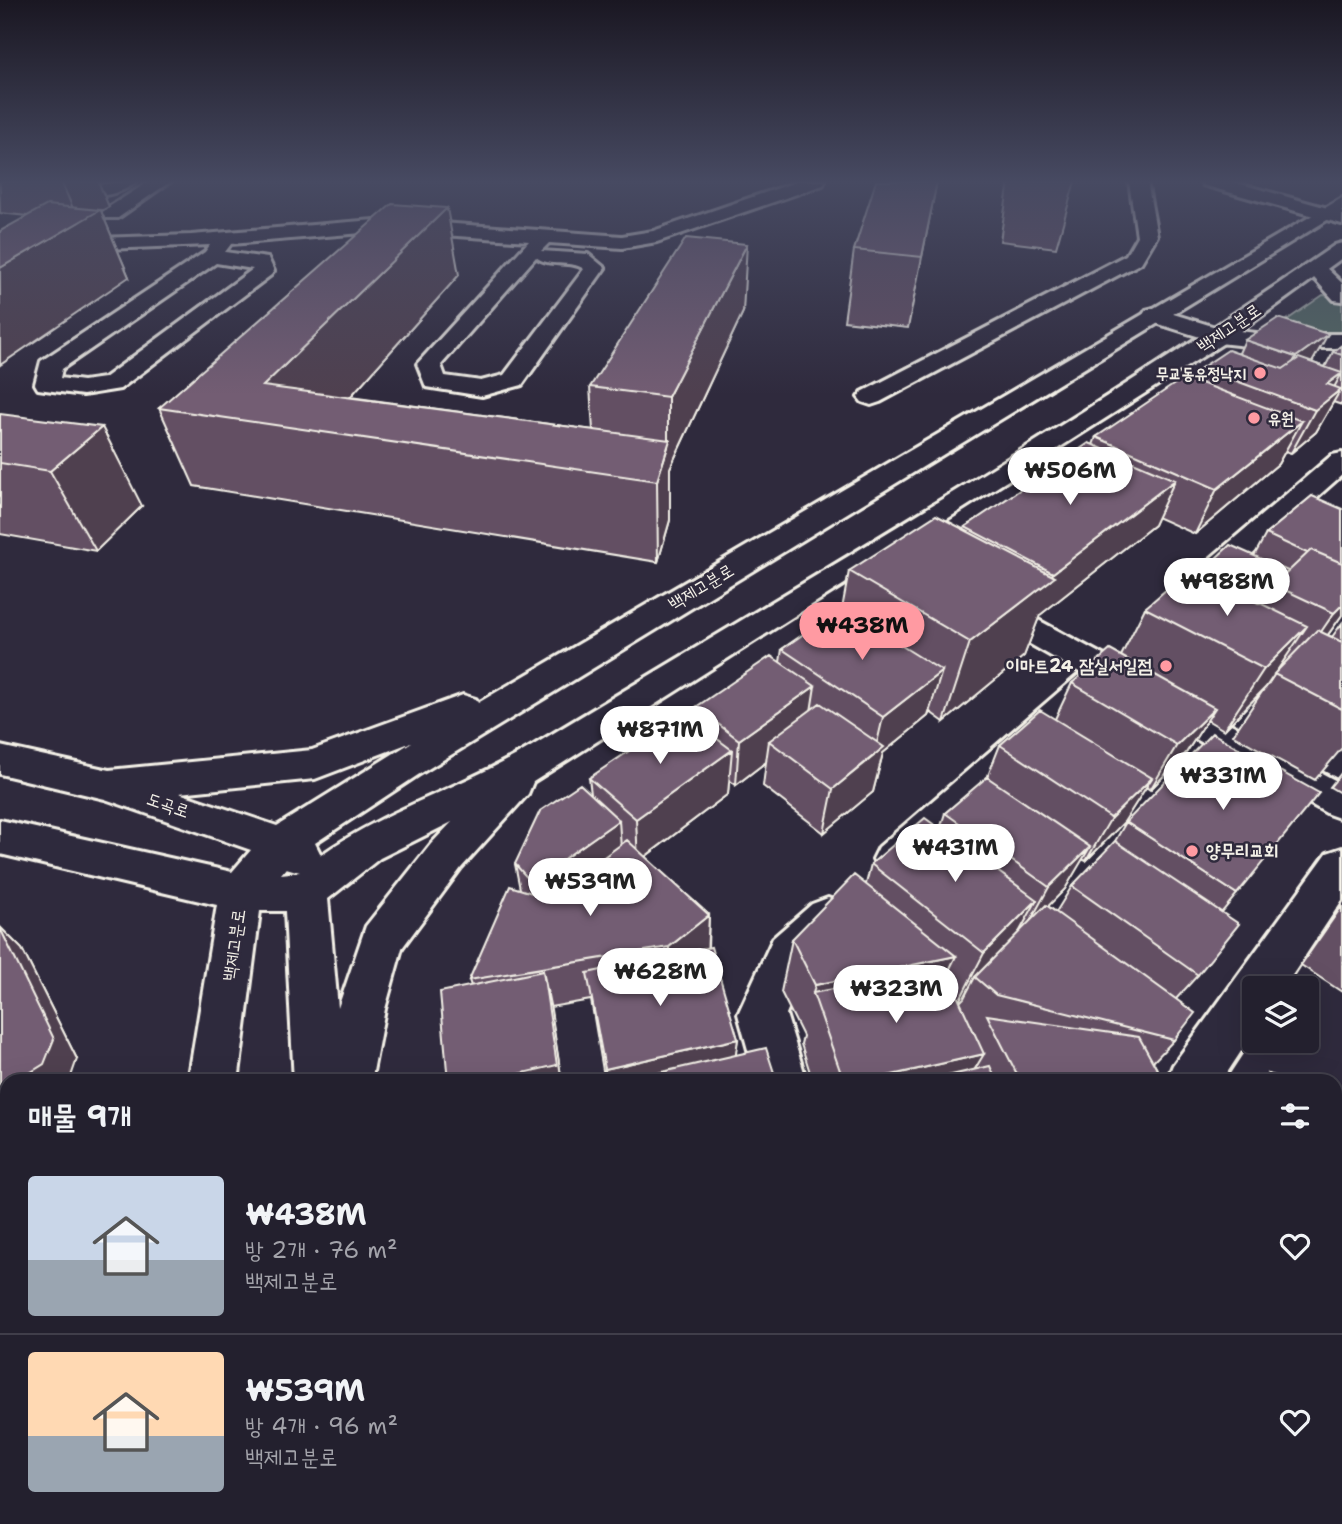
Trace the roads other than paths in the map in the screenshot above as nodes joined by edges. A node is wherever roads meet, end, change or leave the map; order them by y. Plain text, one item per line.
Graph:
1 (212, 252) edge
2 (233, 252) edge
3 (530, 252) edge
4 (559, 252) edge
5 (1138, 252) edge
6 (1265, 252) edge
7 (1338, 252) edge
8 (1315, 268) junction
9 (1342, 295) edge
10 (1154, 315) junction
11 (1219, 336) junction
12 (1342, 341) edge
13 (871, 397) dead end
14 (1342, 461) edge
15 (882, 548) junction
16 (911, 564) edge
17 (967, 595) edge
18 (1175, 608) edge
19 (1135, 644) dead end
20 (569, 666) junction
21 (1106, 671) junction
22 (0, 760) edge
23 (528, 767) junction
24 (108, 785) junction
25 (1342, 803) edge
26 (0, 837) edge
27 (281, 844) junction
28 (1342, 865) edge
29 (317, 882) junction
30 (241, 892) junction
31 (1265, 976) edge
32 (1242, 1009) edge
33 (215, 1074) edge
34 (319, 1074) edge
35 (348, 1074) edge
36 (780, 1074) edge
37 (1197, 1074) edge

1 - 2 main road
3 - 4 main road
5 - 13 main road
6 - 10 main road, 백제고분로
7 - 8 main road, 백제고분로
8 - 9 main road
8 - 11 main road, 백제고분로
10 - 11 main road
10 - 20 main road, 백제고분로
11 - 12 main road
11 - 15 main road, 백제고분로
14 - 18 main road
15 - 16 main road
15 - 23 main road, 백제고분로
17 - 21 main road
19 - 21 main road
20 - 24 main road
20 - 27 main road, 백제고분로
21 - 25 main road
21 - 36 main road
22 - 24 main road, 도곡로
23 - 29 main road, 백제고분로
23 - 35 main road
24 - 27 main road, 도곡로
26 - 30 main road
27 - 29 main road, 도곡로
27 - 30 main road, 백제고분로
28 - 31 main road
29 - 30 main road
29 - 34 main road
30 - 33 main road, 백제고분로
32 - 37 main road

